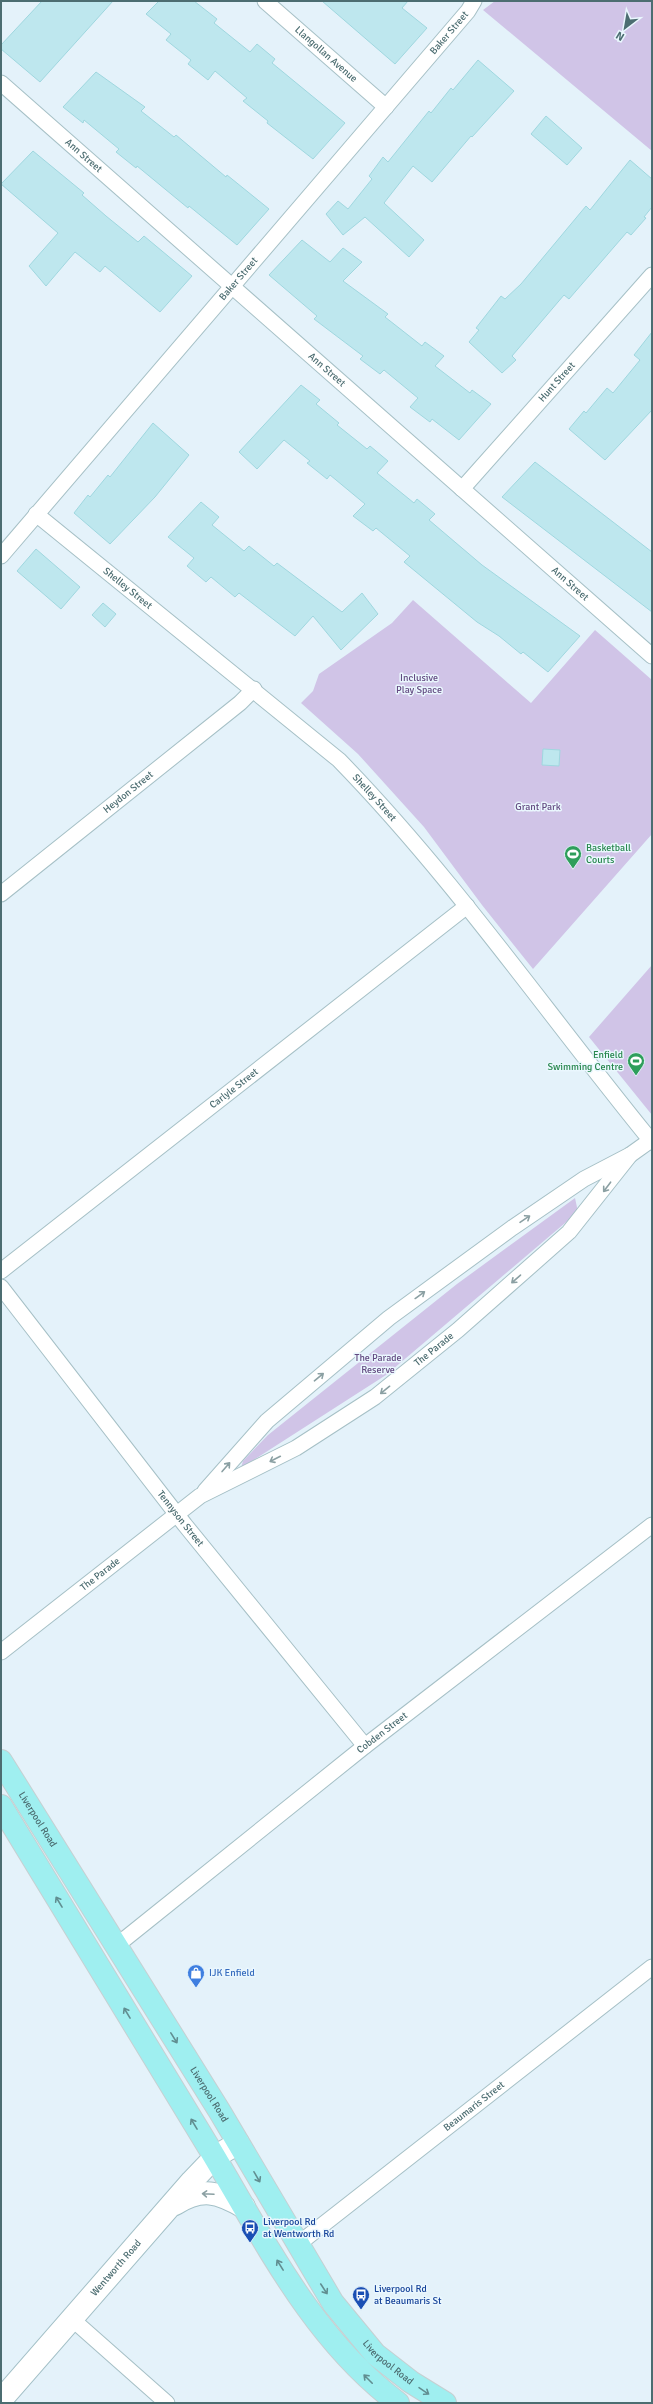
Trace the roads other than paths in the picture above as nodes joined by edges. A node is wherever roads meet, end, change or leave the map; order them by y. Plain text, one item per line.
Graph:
1 (265, 1) edge
2 (474, 1) edge
3 (1, 83) edge
4 (386, 107) junction
5 (652, 275) edge
6 (233, 286) junction
7 (462, 489) junction
8 (36, 514) junction
9 (1, 556) edge
10 (652, 656) edge
11 (254, 689) junction
12 (1, 894) edge
13 (467, 906) junction
14 (651, 1141) edge
15 (630, 1155) junction
16 (1, 1271) edge
17 (1, 1287) edge
18 (200, 1496) junction
19 (176, 1514) junction
20 (652, 1525) edge
21 (1, 1652) edge
22 (364, 1746) junction
23 (1, 1761) edge
24 (1, 1806) edge
25 (116, 1946) junction
26 (652, 1967) edge
27 (238, 2144) junction
28 (214, 2157) junction
29 (244, 2207) junction
30 (168, 2209) junction
31 (297, 2245) junction
32 (72, 2319) junction
33 (1, 2400) edge
34 (167, 2403) edge
35 (398, 2403) edge
36 (444, 2403) edge

1 - 4 street, Llangollan Avenue
2 - 4 street, Baker Street
3 - 6 street, Ann Street
4 - 6 street, Baker Street
5 - 7 street, Hunt Street
6 - 7 street, Ann Street
6 - 8 street, Baker Street
7 - 10 street, Ann Street
8 - 9 street, Baker Street
8 - 11 street, Shelley Street
11 - 12 street, Heydon Street
11 - 13 street, Shelley Street
13 - 14 street, Shelley Street
13 - 16 street, Carlyle Street
14 - 15 street, The Parade
18 -> 15 street, The Parade
15 -> 18 street, The Parade
17 - 19 street, Tennyson Street
18 - 19 street, The Parade
19 - 21 street, The Parade
19 - 22 street, Tennyson Street
20 - 22 street, Cobden Street
22 - 25 street, Cobden Street
23 - 25 highway, Liverpool Road
28 -> 24 highway
25 -> 27 highway, Liverpool Road
26 - 31 street, Beaumaris Street
27 - 28 street, Wentworth Road
27 -> 31 highway, Liverpool Road
28 - 29 highway
28 - 30 street, Wentworth Road
29 -> 30 street
35 -> 29 highway
30 - 32 street, Wentworth Road
31 -> 36 highway, Liverpool Road
32 - 33 street, Wentworth Road
32 - 34 street

